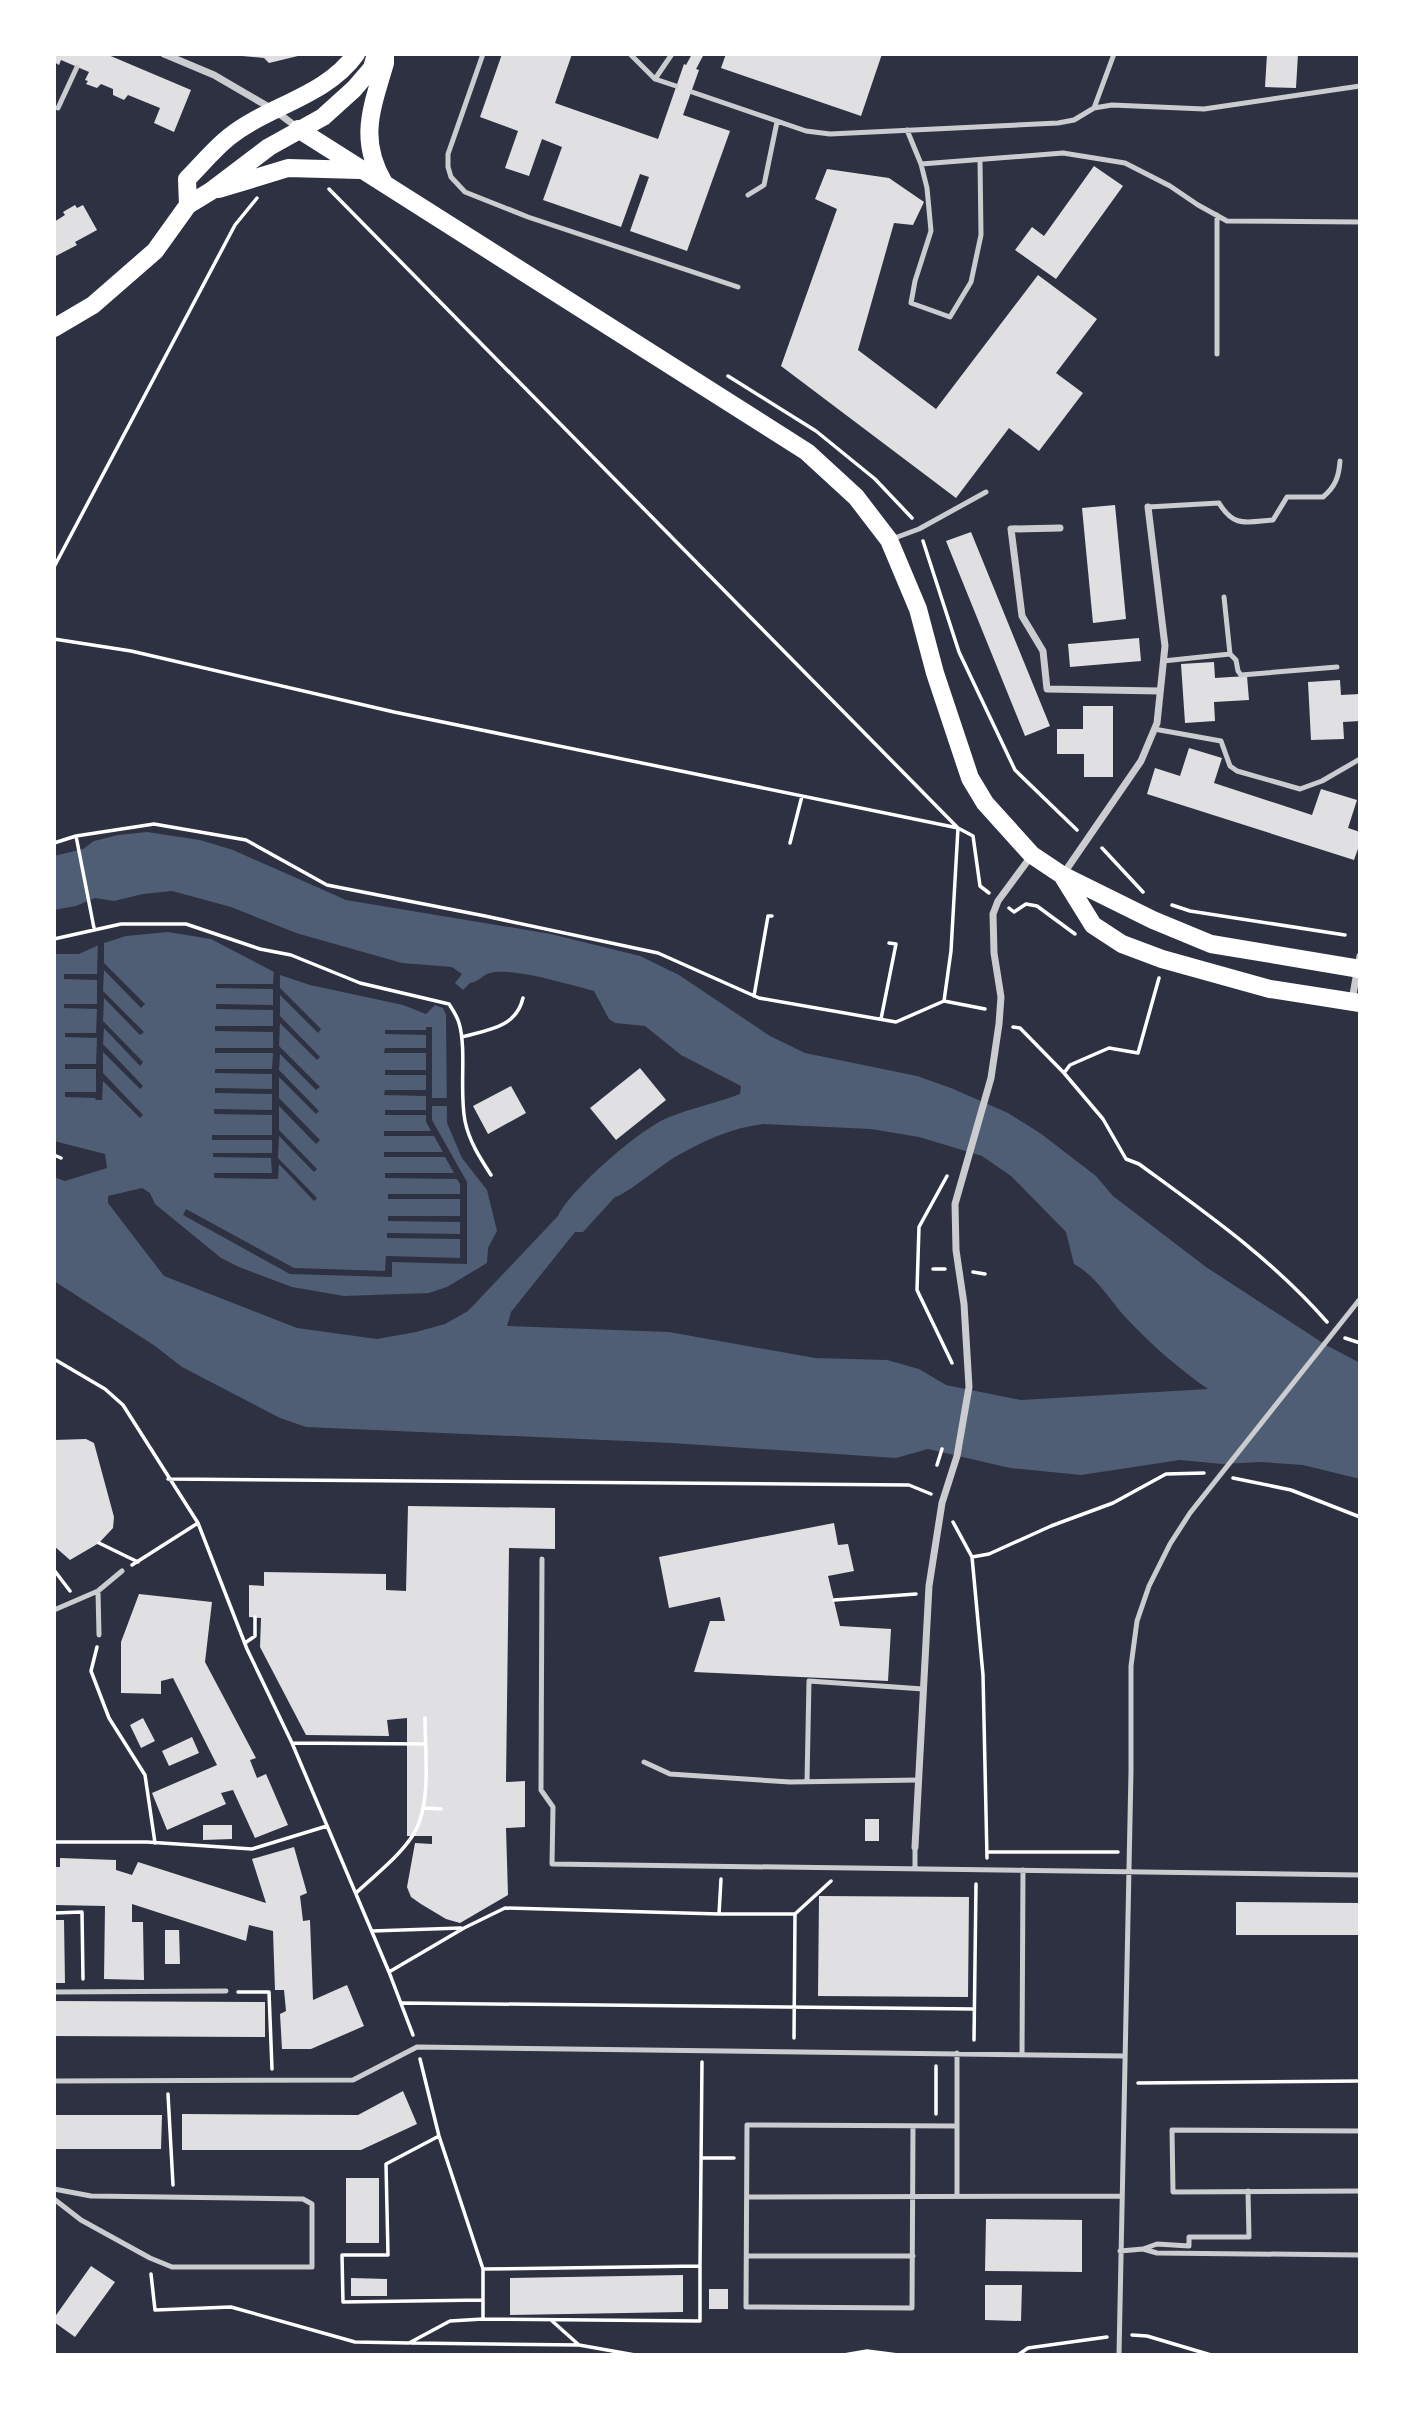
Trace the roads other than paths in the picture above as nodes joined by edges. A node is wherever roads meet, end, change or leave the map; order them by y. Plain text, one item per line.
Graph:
1 (164, 54) edge
2 (356, 54) edge
3 (376, 54) edge
4 (384, 54) edge
5 (483, 54) edge
6 (630, 54) edge
7 (672, 54) edge
8 (1114, 54) edge
9 (182, 58) edge
10 (77, 67) dead end
11 (655, 79) junction
12 (676, 86) dead end
13 (1360, 86) edge
14 (692, 92) dead end
15 (58, 108) dead end
16 (1094, 108) junction
17 (274, 110) junction
18 (777, 122) junction
19 (298, 129) junction
20 (907, 130) junction
21 (980, 160) junction
22 (921, 164) junction
23 (363, 171) junction
24 (384, 183) junction
25 (211, 191) junction
26 (748, 195) dead end
27 (188, 205) junction
28 (1217, 215) junction
29 (1360, 222) edge
30 (738, 287) dead end
31 (54, 328) edge
32 (1217, 354) dead end
33 (1340, 461) dead end
34 (986, 492) dead end
35 (1148, 507) joint
36 (1060, 528) dead end
37 (889, 540) junction
38 (1224, 597) dead end
39 (1230, 654) junction
40 (1163, 662) junction
41 (1337, 667) dead end
42 (1160, 691) junction
43 (1154, 729) junction
44 (1360, 759) edge
45 (1032, 855) junction
46 (1062, 875) junction
47 (1359, 965) edge
48 (1355, 1002) edge
49 (1360, 1299) edge
50 (542, 1559) dead end
51 (122, 1571) road end
52 (98, 1591) junction
53 (54, 1610) edge
54 (99, 1635) road end
55 (923, 1689) junction
56 (644, 1762) dead end
57 (918, 1780) junction
58 (807, 1782) junction
59 (915, 1847) joint
60 (915, 1868) junction
61 (1023, 1870) junction
62 (1128, 1871) junction
63 (1360, 1875) edge
64 (226, 1991) road end
65 (54, 1992) edge
66 (957, 2053) junction
67 (1022, 2054) junction
68 (1124, 2056) junction
69 (54, 2081) edge
70 (913, 2126) junction
71 (956, 2126) junction
72 (1360, 2131) edge
73 (54, 2189) edge
74 (1248, 2191) junction
75 (1360, 2191) edge
76 (912, 2196) junction
77 (957, 2196) junction
78 (1121, 2196) junction
79 (747, 2197) junction
80 (54, 2199) edge
81 (1143, 2249) junction
82 (1120, 2250) junction
83 (1360, 2255) edge
84 (747, 2256) junction
85 (912, 2256) junction
86 (1119, 2355) edge

1 - 9 street
2 - 17 main road
3 - 19 main road
4 - 24 main road
5 - 30 lane
6 - 11 lane
7 - 11 lane
8 - 16 lane
9 - 17 street
10 - 15 lane
11 - 12 lane
13 - 16 lane
14 - 18 lane
16 - 20 lane
17 - 19 street
17 - 27 main road
18 - 20 lane
18 - 26 lane
19 - 23 main road
19 - 25 main road
20 - 22 lane
21 - 22 lane
21 - 22 lane
21 - 28 lane
23 - 24 main road
23 - 25 main road
24 - 37 main road
25 - 27 main road
27 - 31 main road
28 - 29 lane
28 - 32 lane
33 - 35 lane
34 - 37 lane
35 - 40 street
36 - 42 street
37 - 45 main road
38 - 39 lane
39 - 40 lane
39 - 41 lane
40 - 42 street
42 - 43 street
43 - 44 lane
43 - 46 street
45 - 46 main road
45 - 55 street
46 - 47 main road
46 - 48 main road
47 - 48 street
49 - 62 lane
50 - 60 lane
51 - 52 lane
52 - 53 lane
52 - 54 lane
55 - 57 street
55 - 58 lane
56 - 58 lane
57 - 58 lane
57 - 59 street
59 - 60 lane
60 - 61 lane
61 - 62 lane
61 - 67 lane
62 - 63 lane
62 - 68 lane
64 - 65 lane
66 - 67 lane
66 - 69 lane
66 - 71 lane
67 - 68 lane
68 - 78 lane
70 - 71 lane
70 - 76 lane
70 - 79 lane
71 - 77 lane
72 - 74 lane
73 - 80 lane
74 - 75 lane
74 - 81 lane
76 - 77 lane
76 - 79 lane
76 - 85 lane
77 - 78 lane
78 - 82 lane
79 - 84 lane
81 - 82 lane
81 - 83 lane
82 - 86 lane
84 - 85 lane
84 - 85 lane

